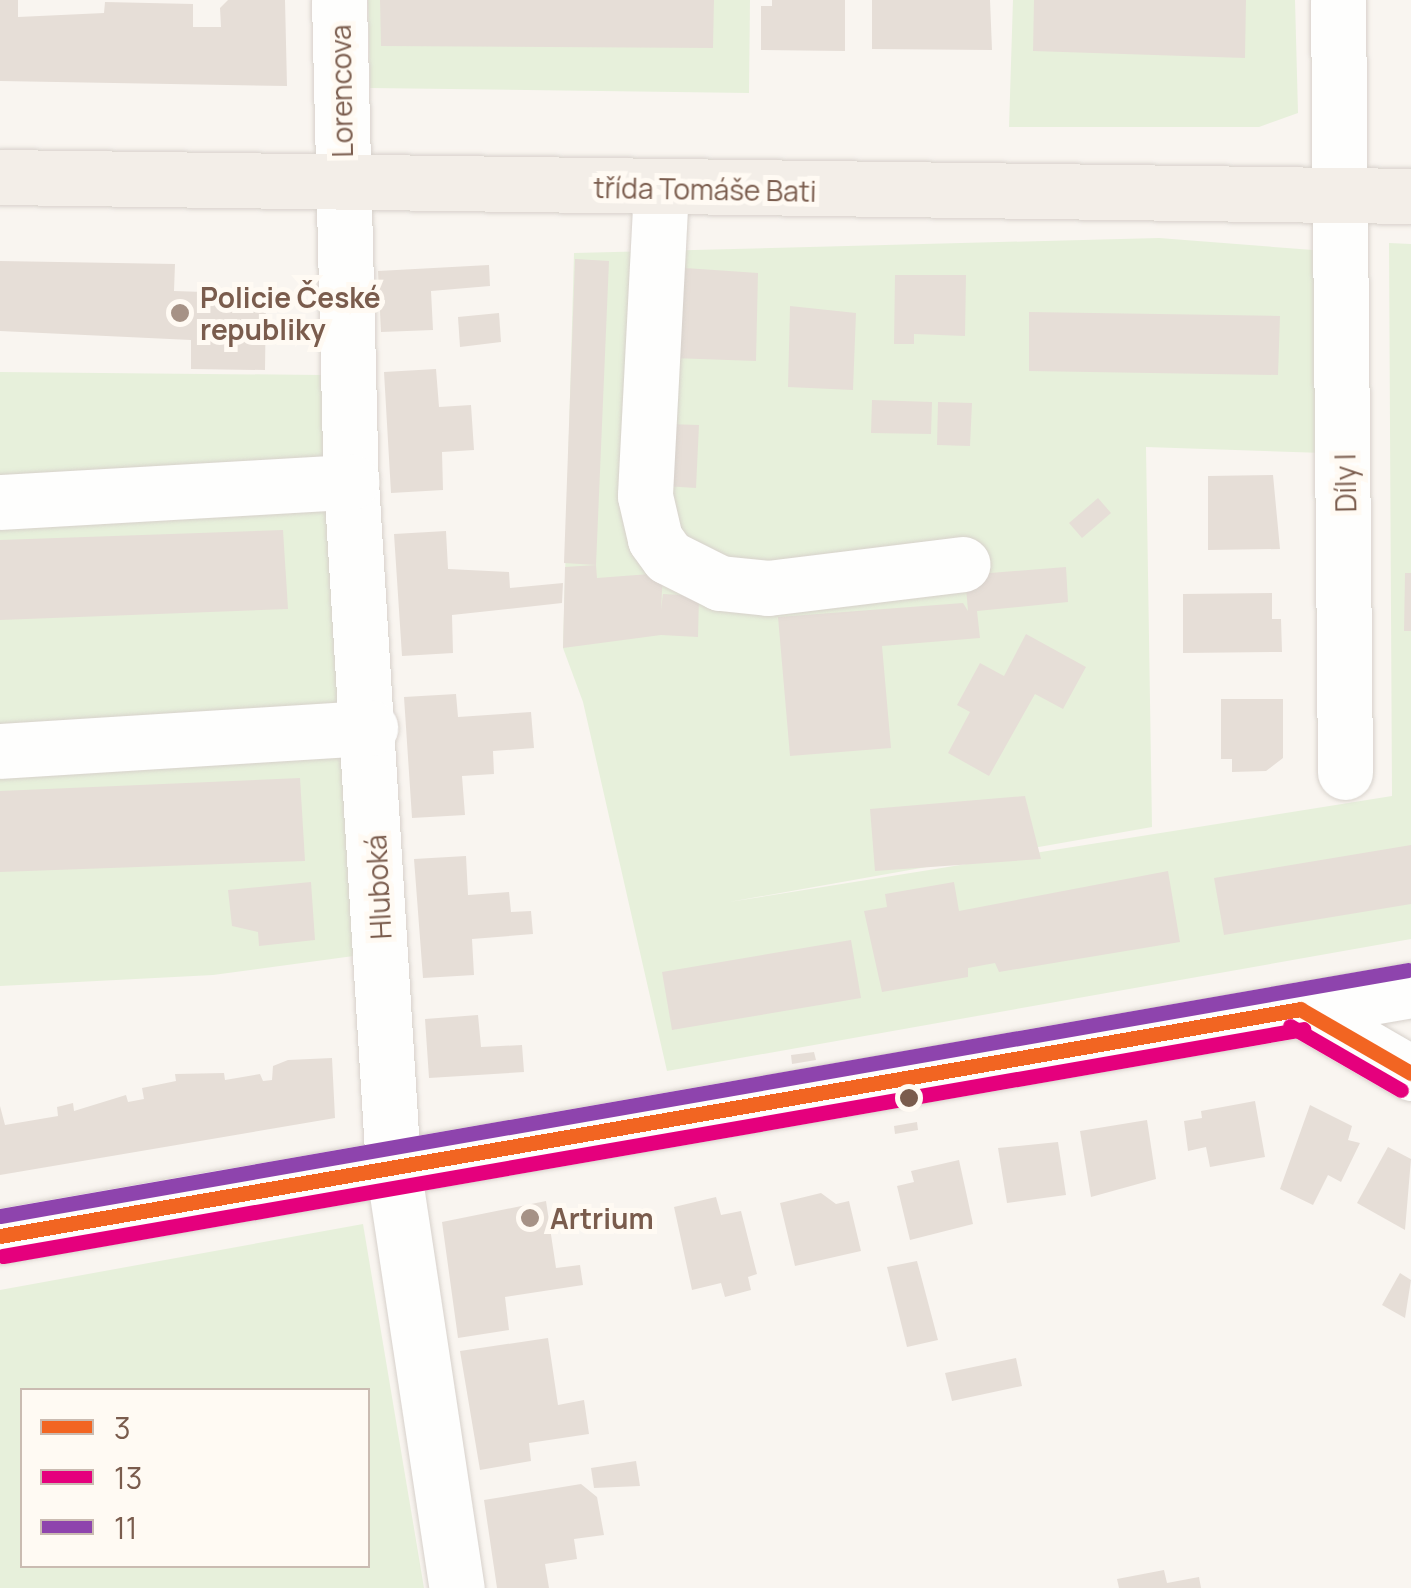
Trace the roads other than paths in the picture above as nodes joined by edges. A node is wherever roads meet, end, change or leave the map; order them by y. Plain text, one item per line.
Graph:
1 (338, 0) edge
2 (1338, 0) edge
3 (0, 177) edge
4 (343, 182) junction
5 (660, 189) junction
6 (1340, 195) junction
7 (1411, 196) edge
8 (351, 482) junction
9 (0, 502) edge
10 (964, 564) dead end
11 (370, 728) junction
12 (0, 751) edge
13 (1345, 772) dead end
14 (1411, 990) edge
15 (1300, 1009) junction
16 (1411, 1073) edge
17 (393, 1166) junction
18 (0, 1236) edge
19 (457, 1588) edge

1 - 4 street, Lorencova
2 - 6 street, Díly I
3 - 4 main road, třída Tomáše Bati
4 - 5 main road, třída Tomáše Bati
4 - 8 street, Hluboká
5 - 6 main road, třída Tomáše Bati
5 - 10 street
6 - 7 main road, třída Tomáše Bati
6 - 13 street, Díly I
8 - 9 street
8 - 11 street, Hluboká
11 - 12 street
11 - 17 street, Hluboká
14 - 15 street
15 - 16 street
15 - 17 street
17 - 18 street
17 - 19 street, Hluboká

